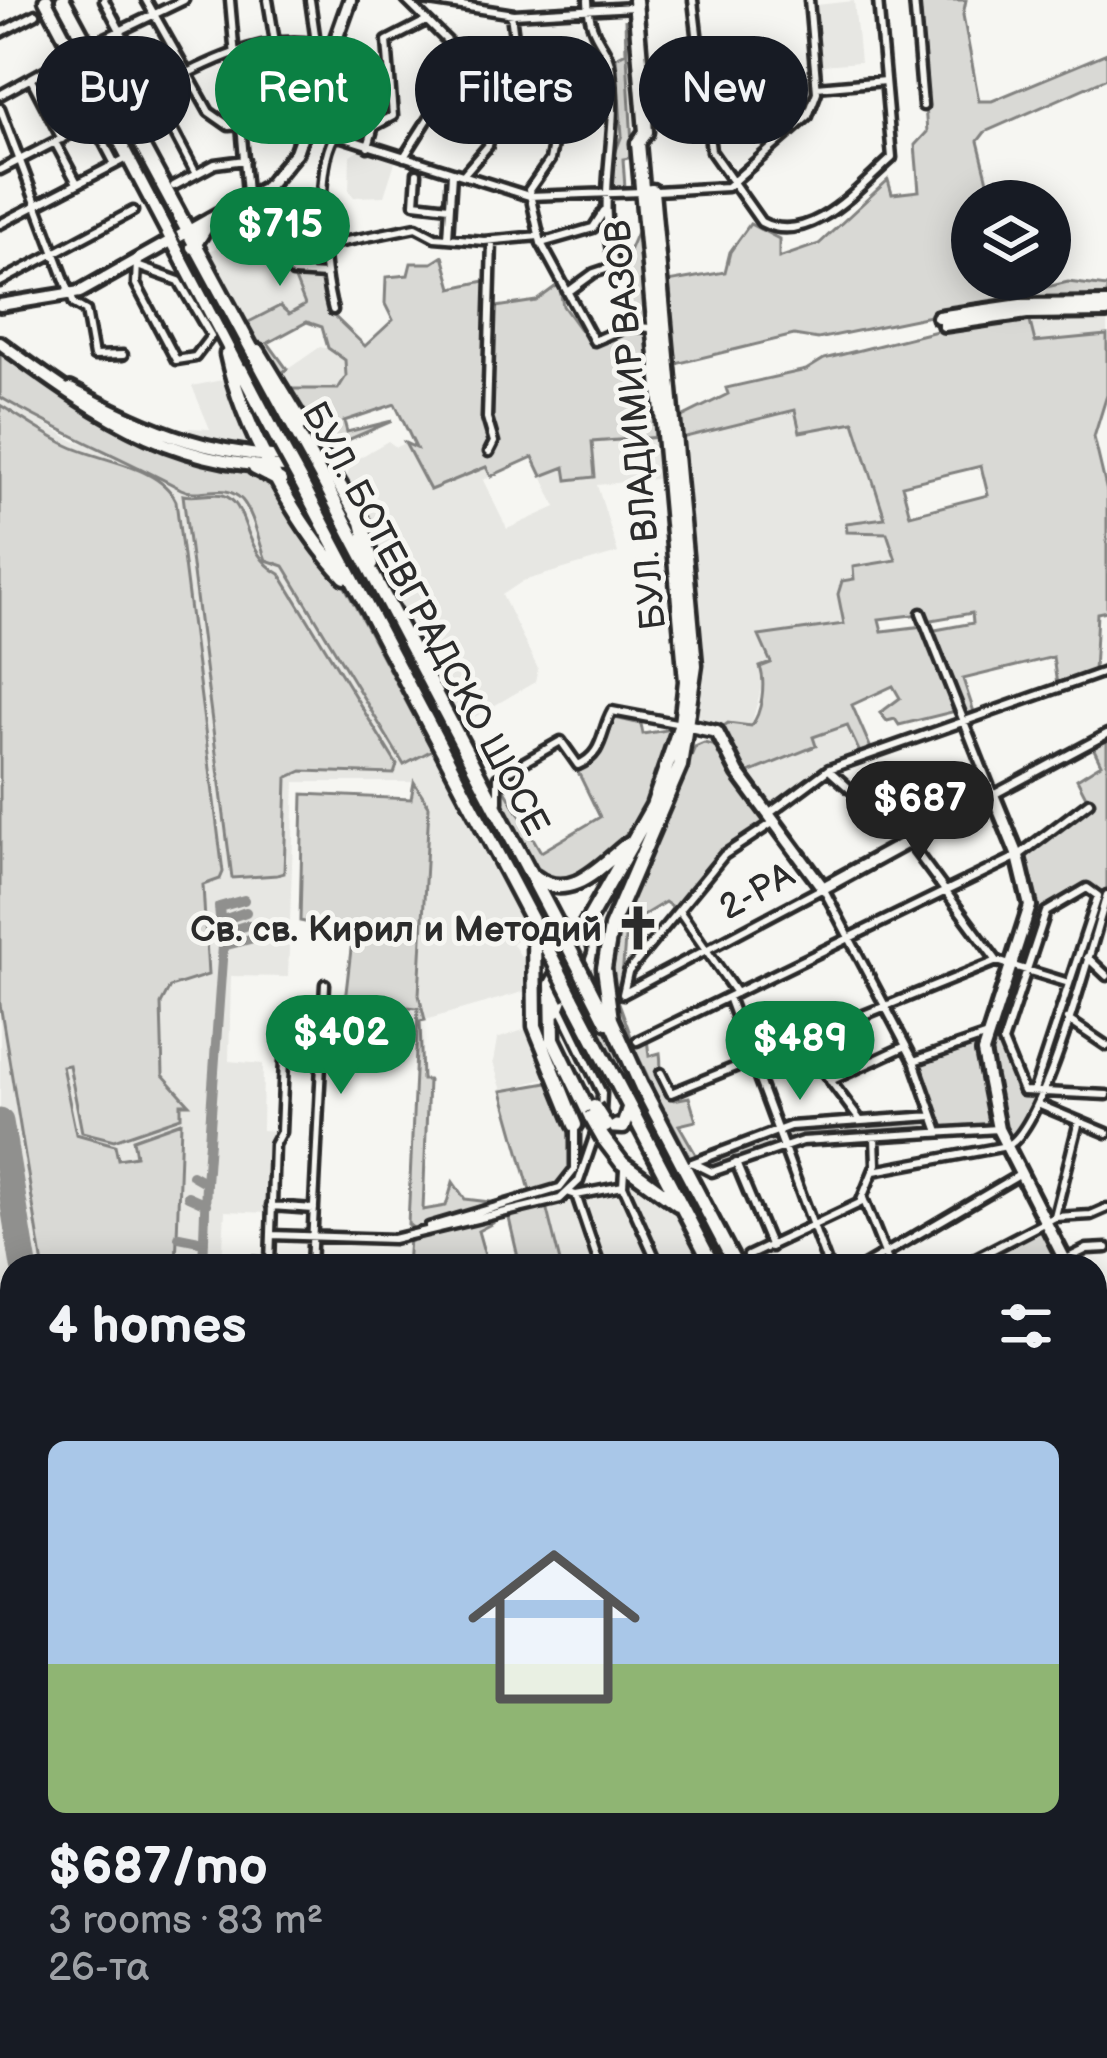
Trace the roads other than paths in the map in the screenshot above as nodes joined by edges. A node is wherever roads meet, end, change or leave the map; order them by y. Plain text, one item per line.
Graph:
1 (46, 0) edge
2 (63, 0) edge
3 (104, 0) edge
4 (146, 0) edge
5 (184, 0) edge
6 (230, 0) edge
7 (268, 0) edge
8 (310, 0) edge
9 (350, 0) edge
10 (406, 0) edge
11 (424, 0) edge
12 (521, 0) edge
13 (588, 0) edge
14 (693, 0) edge
15 (809, 0) edge
16 (878, 0) edge
17 (914, 0) edge
18 (450, 3) edge
19 (635, 3) edge
20 (152, 12) junction
21 (588, 12) junction
22 (36, 14) dead end
23 (512, 14) junction
24 (426, 21) junction
25 (120, 30) junction
26 (0, 33) edge
27 (109, 36) edge
28 (123, 36) edge
29 (167, 36) edge
30 (235, 36) edge
31 (274, 36) edge
32 (315, 36) edge
33 (338, 36) edge
34 (442, 36) edge
35 (514, 36) edge
36 (593, 36) edge
37 (391, 42) edge
38 (36, 75) edge
39 (191, 77) edge
40 (30, 78) junction
41 (885, 81) junction
42 (817, 87) junction
43 (36, 91) edge
44 (0, 95) edge
45 (923, 106) dead end
46 (0, 108) edge
47 (215, 116) edge
48 (53, 144) edge
49 (60, 144) edge
50 (102, 144) edge
51 (180, 144) edge
52 (245, 144) edge
53 (297, 144) edge
54 (331, 144) edge
55 (356, 144) edge
56 (369, 144) edge
57 (415, 144) edge
58 (488, 144) edge
59 (553, 144) edge
60 (613, 144) edge
61 (368, 148) junction
62 (129, 157) junction
63 (404, 158) junction
64 (19, 160) junction
65 (245, 160) junction
66 (115, 164) junction
67 (0, 170) edge
68 (417, 173) dead end
69 (452, 173) junction
70 (196, 174) junction
71 (463, 176) junction
72 (77, 183) junction
73 (734, 183) junction
74 (174, 185) dead end
75 (647, 192) junction
76 (253, 193) junction
77 (529, 196) junction
78 (605, 196) junction
79 (37, 204) junction
80 (449, 207) junction
81 (605, 208) junction
82 (133, 211) dead end
83 (210, 220) junction
84 (0, 224) edge
85 (179, 237) junction
86 (272, 237) junction
87 (448, 238) junction
88 (540, 239) junction
89 (492, 241) junction
90 (325, 243) junction
91 (193, 247) junction
92 (56, 253) junction
93 (138, 264) junction
94 (326, 275) junction
95 (0, 282) edge
96 (568, 292) junction
97 (72, 295) junction
98 (0, 305) edge
99 (1107, 308) edge
100 (333, 310) dead end
101 (215, 320) junction
102 (941, 321) dead end
103 (233, 323) junction
104 (650, 328) dead end
105 (0, 343) edge
106 (122, 355) dead end
107 (257, 439) junction
108 (284, 451) junction
109 (489, 452) dead end
110 (252, 462) junction
111 (272, 463) junction
112 (324, 468) junction
113 (282, 483) junction
114 (362, 596) junction
115 (922, 613) dead end
116 (1107, 671) edge
117 (963, 721) junction
118 (686, 725) junction
119 (1107, 734) edge
120 (829, 769) junction
121 (993, 795) junction
122 (1089, 802) dead end
123 (499, 817) junction
124 (772, 818) junction
125 (656, 821) junction
126 (635, 838) junction
127 (909, 842) junction
128 (1018, 856) junction
129 (525, 868) junction
130 (823, 888) junction
131 (946, 892) junction
132 (1107, 895) edge
133 (680, 912) junction
134 (530, 913) junction
135 (1097, 927) junction
136 (1107, 931) edge
137 (849, 938) junction
138 (710, 950) junction
139 (1087, 957) junction
140 (1004, 963) junction
141 (1027, 970) junction
142 (1107, 976) edge
143 (325, 984) dead end
144 (1073, 984) junction
145 (567, 991) junction
146 (732, 995) junction
147 (884, 1006) junction
148 (1067, 1019) junction
149 (986, 1036) junction
150 (800, 1040) junction
151 (637, 1041) dead end
152 (906, 1046) junction
153 (1107, 1046) edge
154 (752, 1059) junction
155 (284, 1060) dead end
156 (914, 1061) junction
157 (661, 1073) dead end
158 (571, 1080) junction
159 (830, 1081) junction
160 (644, 1090) junction
161 (1034, 1090) junction
162 (1044, 1091) junction
163 (1107, 1094) edge
164 (628, 1101) junction
165 (1040, 1105) junction
166 (933, 1116) junction
167 (860, 1120) junction
168 (1079, 1121) junction
169 (598, 1122) junction
170 (575, 1125) junction
171 (778, 1129) junction
172 (998, 1130) junction
173 (939, 1132) junction
174 (1107, 1133) edge
175 (875, 1137) junction
176 (784, 1146) junction
177 (1007, 1147) junction
178 (622, 1162) junction
179 (736, 1163) junction
180 (689, 1165) junction
181 (874, 1171) junction
182 (1023, 1173) junction
183 (642, 1176) junction
184 (623, 1184) junction
185 (573, 1194) junction
186 (863, 1198) junction
187 (528, 1203) junction
188 (271, 1206) junction
189 (314, 1208) junction
190 (1107, 1208) edge
191 (684, 1210) junction
192 (1050, 1219) junction
193 (813, 1226) junction
194 (271, 1235) junction
195 (313, 1237) junction
196 (771, 1247) junction
197 (270, 1254) edge
198 (312, 1254) edge
199 (596, 1254) edge
200 (653, 1254) edge
201 (707, 1254) edge
202 (730, 1254) edge
203 (753, 1254) edge
204 (824, 1254) edge
205 (886, 1254) edge
206 (888, 1254) edge
207 (984, 1254) edge
208 (1064, 1254) edge

1 - 62 main road, БУЛ. БОТЕВГРАДСКО ШОСЕ
2 - 85 main road, БУЛ. БОТЕВГРАДСКО ШОСЕ
3 - 25 street
4 - 20 street
5 - 20 street
6 - 30 street
7 - 31 street
8 - 32 street
9 - 33 street
10 - 24 street
11 - 18 street
12 - 23 street
13 - 21 street
14 - 73 street
15 - 42 street
16 - 41 street
17 - 45 street
18 - 23 street
19 - 21 street
19 - 75 main road, БУЛ. ВЛАДИМИР ВАЗОВ
20 - 25 street
20 - 29 street
21 - 23 street
21 - 36 street
22 - 26 street
23 - 35 street
24 - 34 street
24 - 37 street
25 - 27 street
25 - 28 street
38 - 40 street
39 - 47 street
40 - 43 street
40 - 44 street
41 - 42 street
41 - 73 street
42 - 73 street
46 - 64 street
48 - 64 street
49 - 72 street
50 - 66 street
51 - 70 street
52 - 65 street
53 - 76 street
54 - 90 street
55 - 61 street
56 - 61 street
57 - 63 street
58 - 71 street
59 - 77 street
60 - 78 street
61 - 63 street
62 - 66 street
62 - 85 main road, БУЛ. БОТЕВГРАДСКО ШОСЕ
63 - 69 street
64 - 67 street
64 - 79 street
65 - 70 street
65 - 76 street
66 - 72 street
68 - 80 street
69 - 71 street
69 - 80 street
70 - 74 street
71 - 77 street
72 - 79 street
73 - 75 street
75 - 78 street
75 - 118 main road, БУЛ. ВЛАДИМИР ВАЗОВ
76 - 83 street
76 - 86 street
77 - 78 street
77 - 88 street
78 - 81 street
79 - 84 street
79 - 92 street
80 - 87 street
81 - 88 street
81 - 96 street
82 - 92 street
83 - 85 street
83 - 91 main road
85 - 91 main road, БУЛ. БОТЕВГРАДСКО ШОСЕ
85 - 93 street
85 - 101 main road, БУЛ. БОТЕВГРАДСКО ШОСЕ
86 - 90 street
86 - 94 street
87 - 89 street
87 - 90 street
88 - 89 street
88 - 96 street
89 - 109 street
90 - 94 street
91 - 103 main road, БУЛ. БОТЕВГРАДСКО ШОСЕ
92 - 95 street
92 - 97 street
93 - 93 street
93 - 97 street
94 - 100 street
96 - 104 street
97 - 98 street
97 - 106 street
99 - 102 street
101 - 107 main road
101 - 108 main road, БУЛ. БОТЕВГРАДСКО ШОСЕ
103 - 112 main road, БУЛ. БОТЕВГРАДСКО ШОСЕ, bridge
103 - 112 main road
105 - 110 street
107 - 110 main road
107 - 111 main road
108 - 111 main road
108 - 112 street
108 - 114 main road, БУЛ. БОТЕВГРАДСКО ШОСЕ, bridge
110 - 111 street
110 - 113 main road
111 - 112 street
111 - 113 main road
112 - 123 main road, БУЛ. БОТЕВГРАДСКО ШОСЕ
113 - 114 main road
114 - 134 main road, БУЛ. БОТЕВГРАДСКО ШОСЕ
115 - 117 street
116 - 117 street
117 - 120 street
117 - 121 street
118 - 123 street
118 - 124 street
118 - 125 main road, БУЛ. ВЛАДИМИР ВАЗОВ
118 - 126 main road, БУЛ. ВЛАДИМИР ВАЗОВ
119 - 121 street, 2-РА
120 - 124 street
120 - 127 street
121 - 127 street, 2-РА
121 - 128 street
122 - 128 street
123 - 129 main road, БУЛ. БОТЕВГРАДСКО ШОСЕ
124 - 130 street
124 - 133 street
125 - 145 main road
125 - 160 main road
126 - 129 main road
126 - 158 main road, БУЛ. ВЛАДИМИР ВАЗОВ
127 - 130 street, 2-РА
127 - 131 street
128 - 131 street
128 - 140 street
129 - 160 main road, БУЛ. БОТЕВГРАДСКО ШОСЕ, bridge
130 - 137 street
130 - 138 street, 2-РА
131 - 137 street
131 - 140 street
132 - 135 street
133 - 138 street
133 - 138 street, 2-РА
134 - 145 main road, БУЛ. БОТЕВГРАДСКО ШОСЕ, bridge
134 - 170 main road
135 - 136 street
135 - 139 street
137 - 146 street
137 - 147 street
138 - 146 street
139 - 142 street
139 - 144 street
140 - 141 street
140 - 147 street
140 - 149 street
141 - 144 street
141 - 144 street
141 - 161 street
143 - 189 street
144 - 148 street
144 - 161 street
145 - 164 main road, БУЛ. БОТЕВГРАДСКО ШОСЕ
145 - 169 main road
146 - 151 street
146 - 154 street
147 - 150 street
147 - 152 street
148 - 153 street
148 - 162 street
149 - 156 street
149 - 172 street
150 - 154 street
150 - 159 street
152 - 156 street
152 - 159 street
154 - 157 street
154 - 171 street
155 - 188 street
156 - 166 street
158 - 169 main road, БУЛ. ВЛАДИМИР ВАЗОВ
158 - 170 street
159 - 167 street
160 - 180 main road, БУЛ. БОТЕВГРАДСКО ШОСЕ
161 - 162 street
162 - 163 street
162 - 165 street
164 - 169 main road
164 - 191 main road, БУЛ. БОТЕВГРАДСКО ШОСЕ
165 - 168 street
165 - 177 street
166 - 167 street
166 - 173 street
167 - 171 street
168 - 174 street
168 - 192 street
169 - 178 main road
169 - 185 street
170 - 187 street
171 - 176 street
171 - 180 street
172 - 173 street
172 - 177 street
173 - 175 street
175 - 176 street
175 - 181 street
176 - 179 street
176 - 193 street
177 - 181 street
177 - 182 street
178 - 183 main road
178 - 184 street
179 - 180 street
179 - 196 street
180 - 202 main road, БУЛ. БОТЕВГРАДСКО ШОСЕ
181 - 186 street
182 - 192 street
182 - 206 street
183 - 184 street
183 - 191 main road
184 - 185 street
184 - 200 street
185 - 187 street
185 - 199 street
186 - 193 street
186 - 205 street
187 - 195 street
188 - 189 street
188 - 194 street
189 - 195 street
190 - 192 street
191 - 201 main road, БУЛ. БОТЕВГРАДСКО ШОСЕ
192 - 207 street
192 - 208 street
193 - 196 street
193 - 204 street
194 - 195 street
194 - 197 street
195 - 198 street
196 - 203 street

